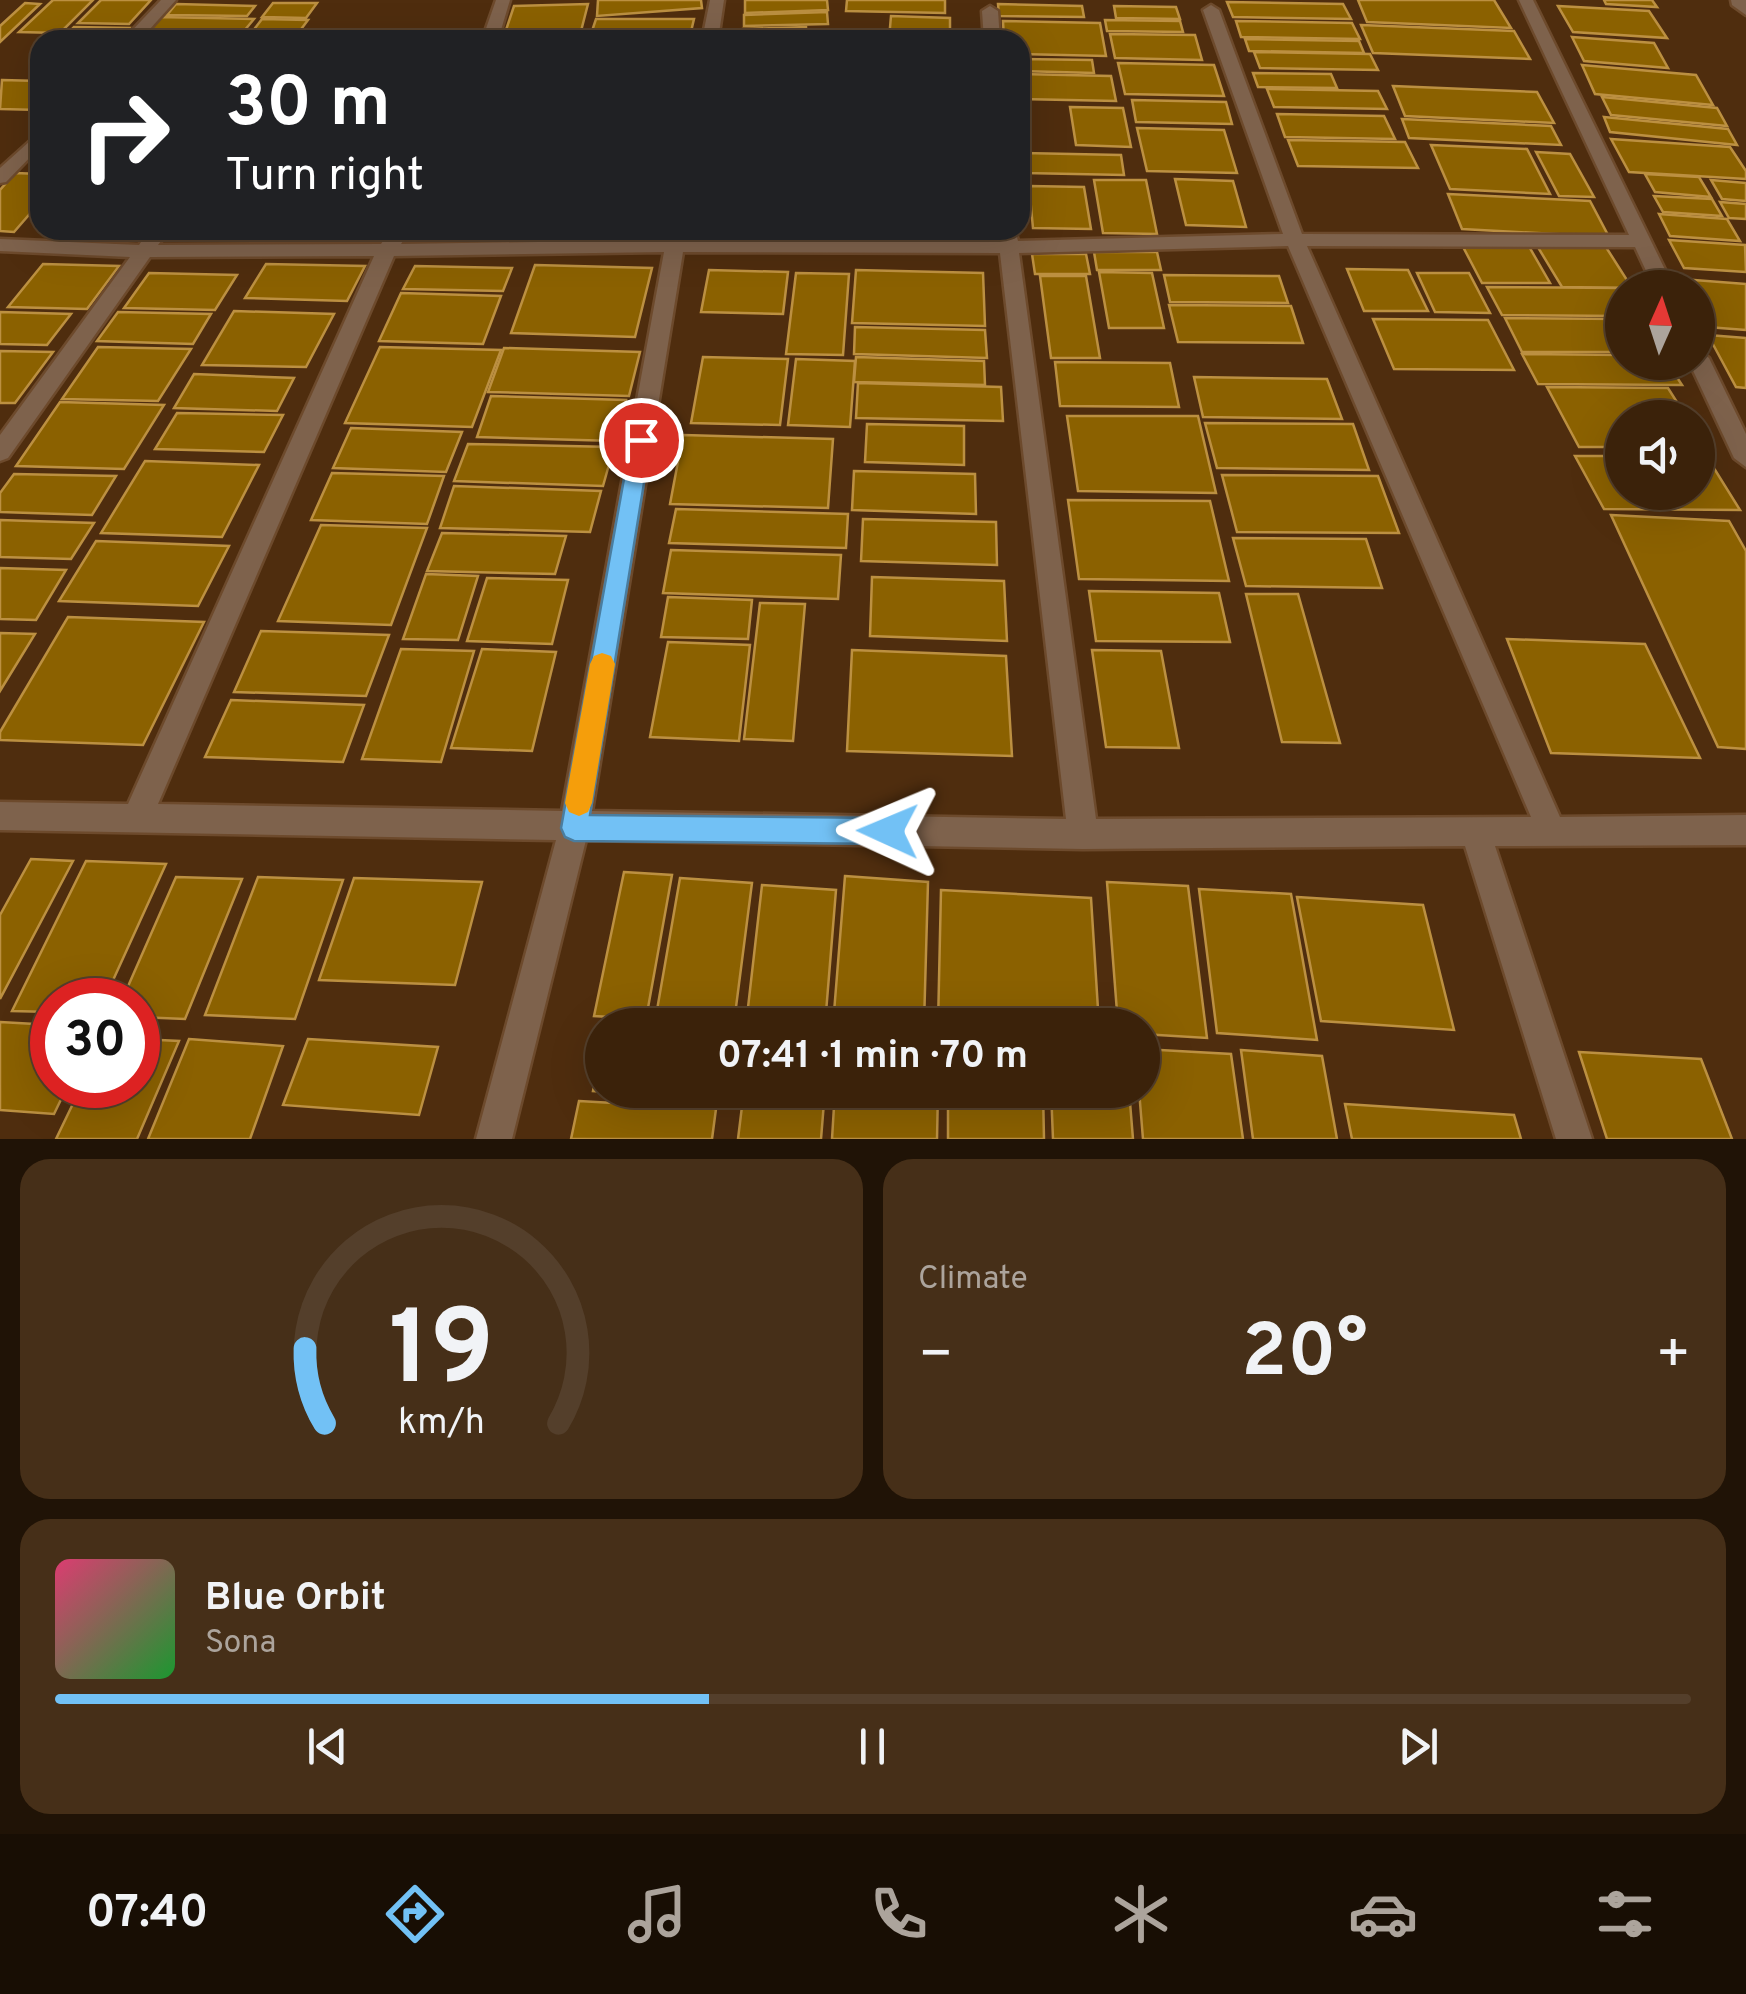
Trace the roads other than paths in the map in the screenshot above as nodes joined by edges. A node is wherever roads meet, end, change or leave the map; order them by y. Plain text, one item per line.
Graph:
1 (169, 0) edge
2 (504, 0) edge
3 (717, 0) edge
4 (1526, 0) edge
5 (1746, 3) edge
6 (1211, 10) dead end
7 (1746, 10) edge
8 (990, 11) dead end
9 (140, 30) edge
10 (494, 30) edge
11 (712, 30) edge
12 (991, 30) edge
13 (30, 147) edge
14 (0, 178) edge
15 (1030, 239) edge
16 (152, 240) edge
17 (393, 240) edge
18 (676, 240) edge
19 (1008, 240) edge
20 (1295, 240) junction
21 (1641, 241) junction
22 (0, 245) edge
23 (144, 251) junction
24 (1655, 270) edge
25 (1709, 380) edge
26 (0, 452) edge
27 (1746, 458) edge
28 (0, 816) edge
29 (136, 820) junction
30 (574, 828) junction
31 (1746, 830) edge
32 (1084, 834) junction
33 (1476, 834) junction
34 (1553, 834) junction
35 (494, 1139) edge
36 (1574, 1139) edge

1 - 9 street
2 - 10 street
3 - 11 street
4 - 21 street
5 - 7 street
6 - 20 street
8 - 12 street
13 - 14 street
15 - 20 street
16 - 23 street
17 - 23 street
17 - 29 street
18 - 30 street
19 - 32 street
20 - 21 street
20 - 34 street
21 - 24 street
22 - 23 street
23 - 26 street
25 - 27 street
28 - 29 street
29 - 30 street
30 - 32 street
30 - 35 street
31 - 34 street
32 - 33 street
33 - 34 street
33 - 36 street

